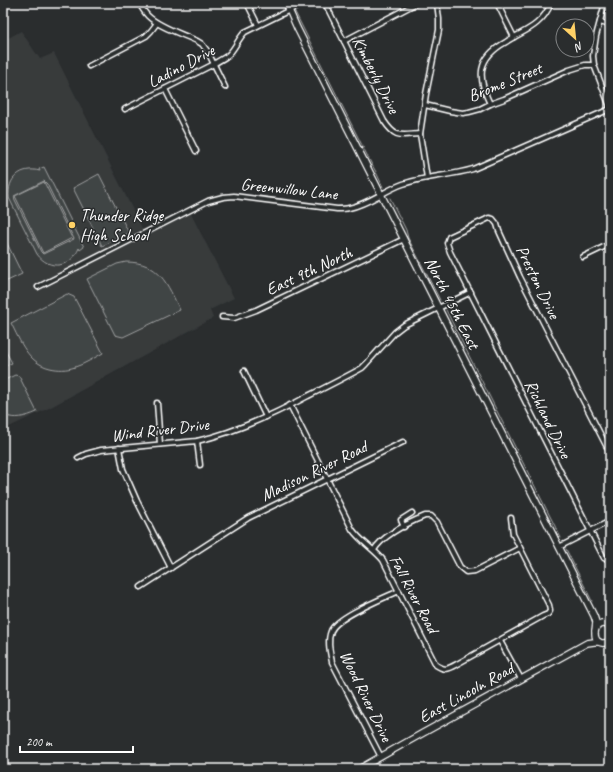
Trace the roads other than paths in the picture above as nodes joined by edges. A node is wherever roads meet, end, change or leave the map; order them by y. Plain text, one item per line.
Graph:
1 (139, 3) edge
2 (247, 3) edge
3 (286, 3) edge
4 (304, 3) edge
5 (325, 3) edge
6 (417, 3) edge
7 (437, 3) edge
8 (497, 3) edge
9 (551, 3) edge
10 (605, 3) edge
11 (289, 10) junction
12 (600, 22) junction
13 (157, 23) junction
14 (258, 25) junction
15 (610, 25) edge
16 (514, 37) junction
17 (344, 41) junction
18 (214, 64) junction
19 (594, 65) junction
20 (89, 66) dead end
21 (225, 87) dead end
22 (165, 89) junction
23 (490, 104) junction
24 (425, 105) junction
25 (610, 108) edge
26 (125, 109) dead end
27 (420, 134) junction
28 (196, 152) dead end
29 (427, 178) junction
30 (382, 194) junction
31 (404, 239) junction
32 (610, 244) edge
33 (583, 257) dead end
34 (38, 287) dead end
35 (471, 292) junction
36 (439, 308) junction
37 (222, 318) dead end
38 (244, 371) dead end
39 (157, 404) dead end
40 (290, 405) junction
41 (266, 417) junction
42 (198, 441) junction
43 (403, 442) dead end
44 (160, 444) junction
45 (120, 448) junction
46 (610, 453) edge
47 (78, 458) dead end
48 (200, 465) dead end
49 (327, 479) junction
50 (412, 513) dead end
51 (511, 518) dead end
52 (610, 521) edge
53 (404, 527) junction
54 (590, 531) junction
55 (559, 547) junction
56 (520, 548) junction
57 (374, 550) junction
58 (604, 558) dead end
59 (171, 568) junction
60 (141, 588) dead end
61 (399, 591) junction
62 (594, 616) junction
63 (608, 625) edge
64 (595, 632) junction
65 (500, 641) junction
66 (610, 641) edge
67 (587, 643) junction
68 (601, 643) junction
69 (610, 648) edge
70 (521, 679) junction
71 (381, 757) junction
72 (359, 769) edge

1 - 13 street
2 - 14 street
3 - 11 main road, North 45th East
4 - 11 street, Ladino Drive
5 - 17 street, Kimberly Drive
6 - 17 street
7 - 24 street
8 - 16 street
9 - 16 street
10 - 12 street
11 - 14 street, Ladino Drive
11 - 30 main road, North 45th East
12 - 15 street
12 - 19 street
13 - 18 street
13 - 20 street
14 - 18 street, Ladino Drive
16 - 23 street
17 - 27 street, Kimberly Drive
18 - 21 street
18 - 22 street, Ladino Drive
19 - 23 street, Brome Street
19 - 25 street
22 - 26 street, Ladino Drive
22 - 28 street
23 - 24 street, Brome Street
24 - 27 street
25 - 29 street, Greenwillow Lane
27 - 29 street
29 - 30 street, Greenwillow Lane
30 - 31 main road, North 45th East
30 - 34 street, Greenwillow Lane
31 - 36 main road, North 45th East
31 - 37 street, East 9th North
32 - 33 street
35 - 36 street
35 - 46 street, Preston Drive
35 - 54 street, Richland Drive
36 - 40 street
36 - 55 main road, North 45th East
38 - 41 street
39 - 44 street
40 - 41 street, Wind River Drive
40 - 49 street, Fall River Road
41 - 42 street, Wind River Drive
42 - 44 street, Wind River Drive
42 - 48 street
43 - 49 street, Madison River Road
44 - 45 street, Wind River Drive
45 - 47 street, Wind River Drive
45 - 59 street
49 - 57 street, Fall River Road
49 - 59 street, Madison River Road
50 - 53 street
51 - 56 street
52 - 54 street
53 - 56 street
53 - 57 street
54 - 55 street
54 - 58 street, Richland Drive
55 - 62 main road, North 45th East
56 - 65 street, Fall River Road
57 - 61 street, Fall River Road
59 - 60 street, Madison River Road
61 - 65 street, Fall River Road
61 - 71 street, Wood River Drive
62 - 63 main road, North 45th East
62 - 64 main road, North 45th East
63 - 64 main road, East Lincoln Road
64 - 67 main road, East Lincoln Road
64 - 68 main road
65 - 70 street
66 - 68 main road, East Lincoln Road
67 - 68 main road, East Lincoln Road
67 - 70 main road, East Lincoln Road
68 - 69 main road
70 - 71 main road, East Lincoln Road
71 - 72 main road, East Lincoln Road

